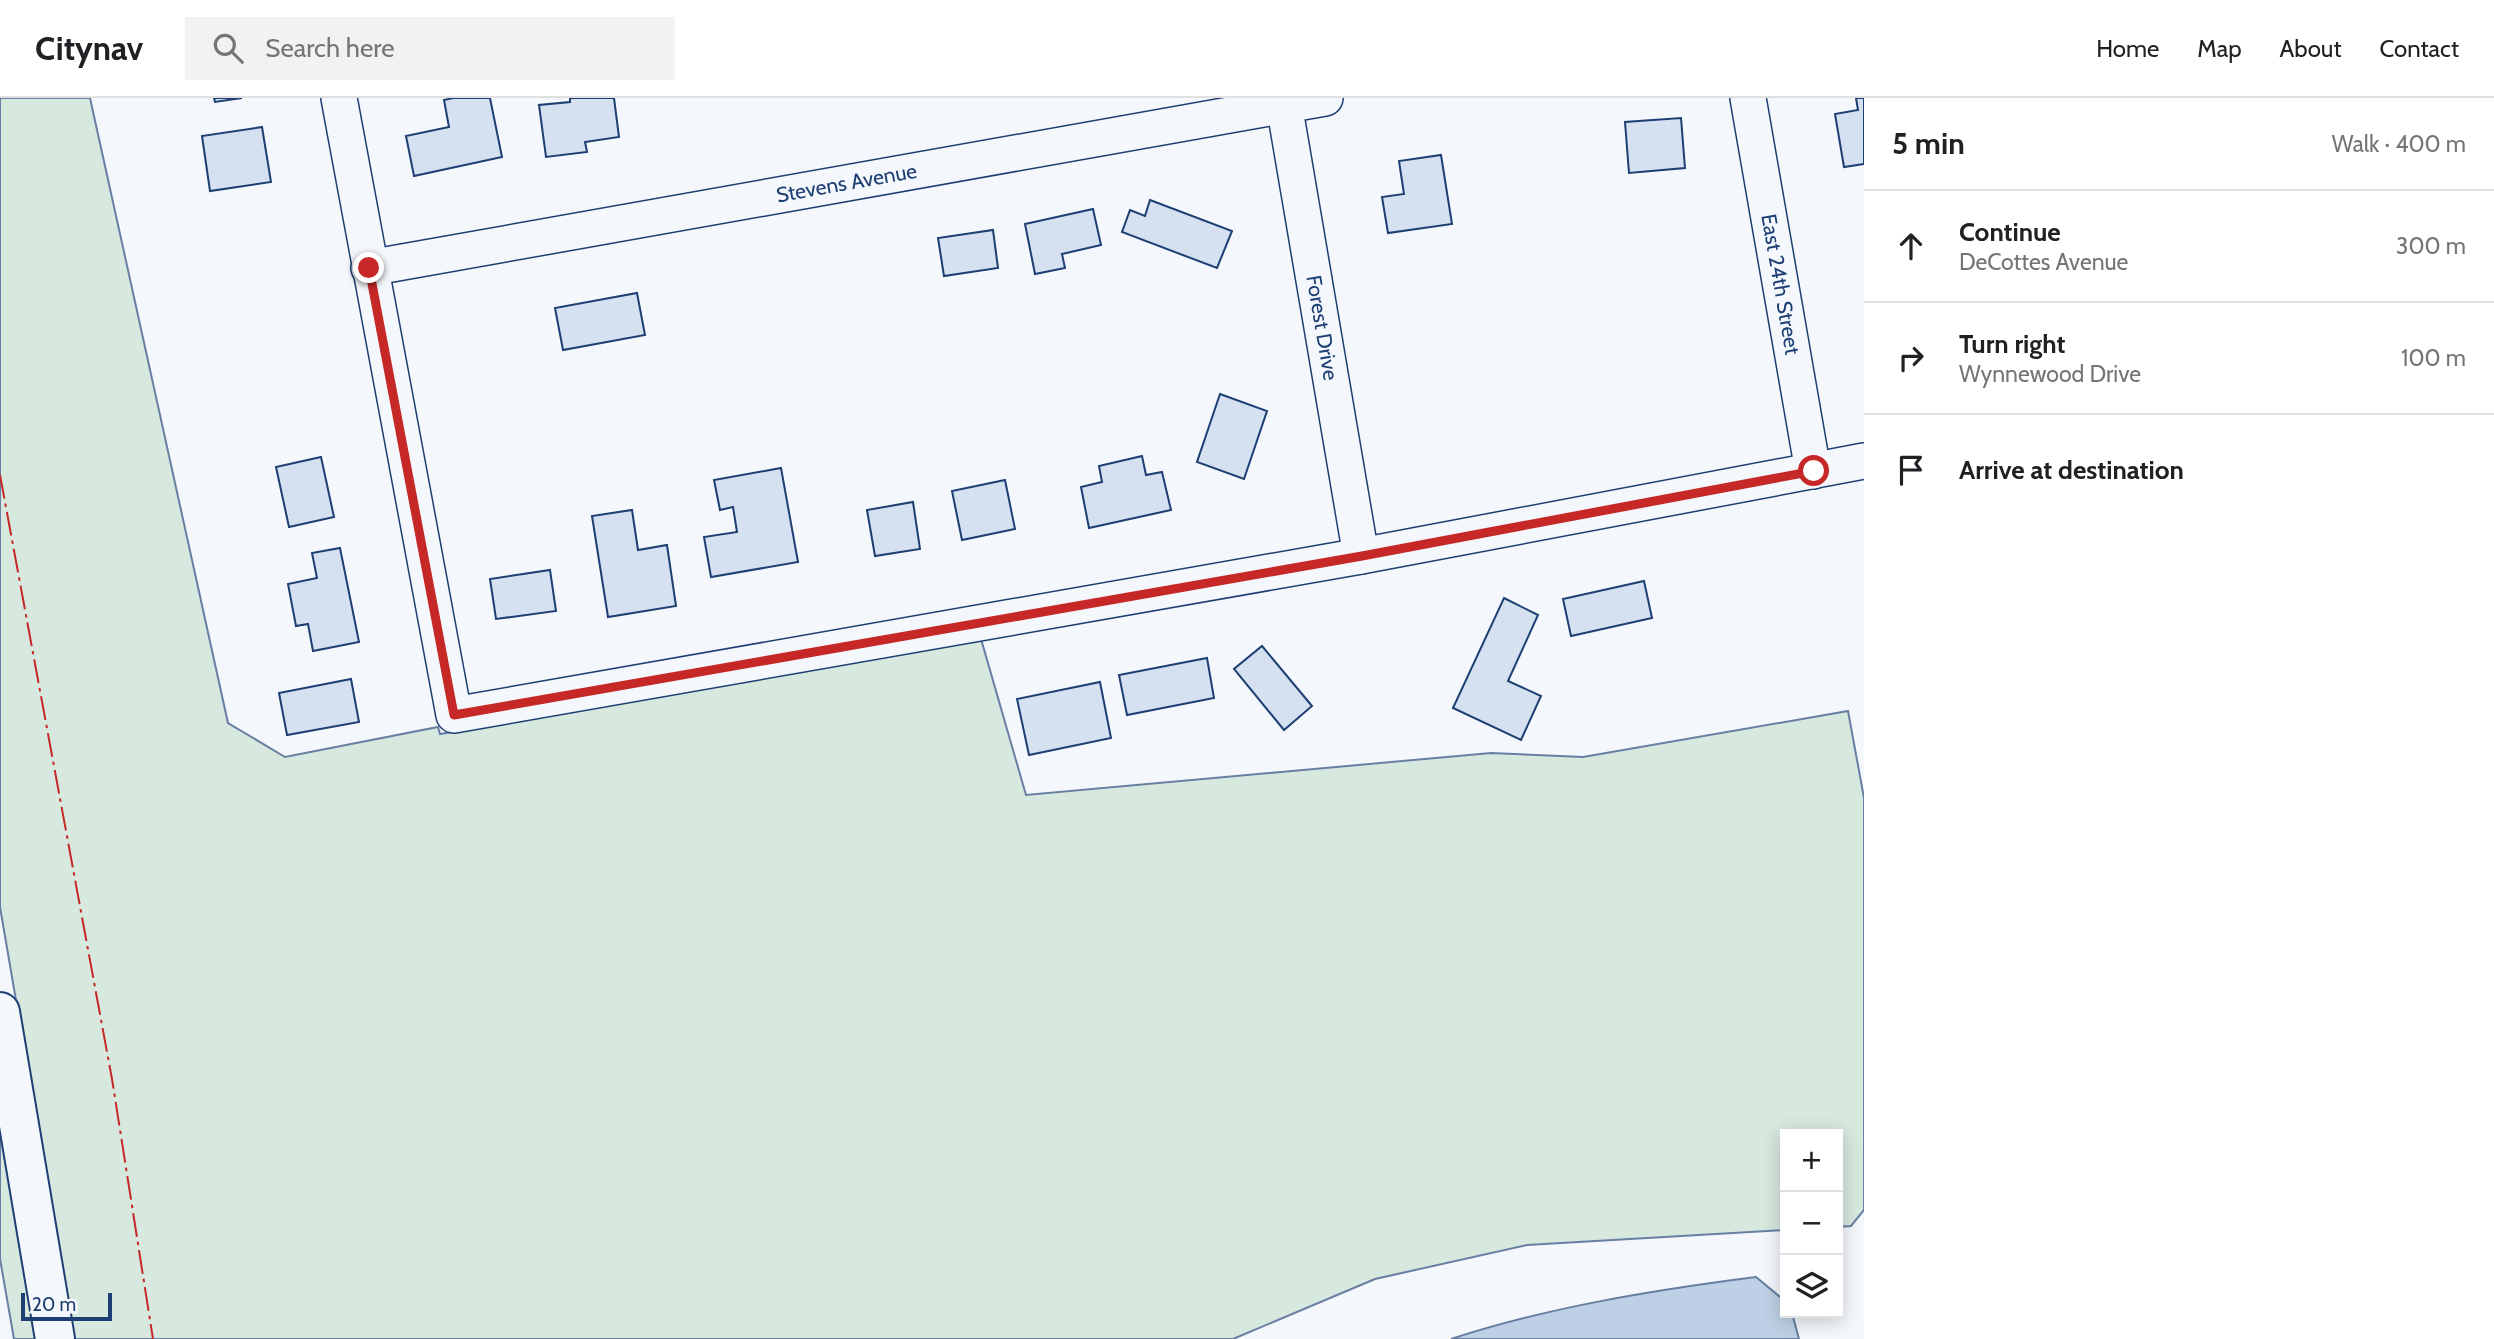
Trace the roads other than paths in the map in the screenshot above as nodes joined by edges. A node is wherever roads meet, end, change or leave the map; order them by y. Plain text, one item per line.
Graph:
1 (339, 98) edge
2 (1325, 98) edge
3 (1748, 98) edge
4 (1284, 102) edge
5 (369, 268) junction
6 (1864, 461) edge
7 (1814, 471) junction
8 (1362, 556) junction
9 (0, 1012) edge
10 (55, 1339) edge

1 - 5 street
2 - 4 street, Stevens Avenue
3 - 7 street, East 24th Street
4 - 5 street, Stevens Avenue
4 - 8 street, Forest Drive
5 - 8 street
6 - 7 street
7 - 8 street
9 - 10 main road

